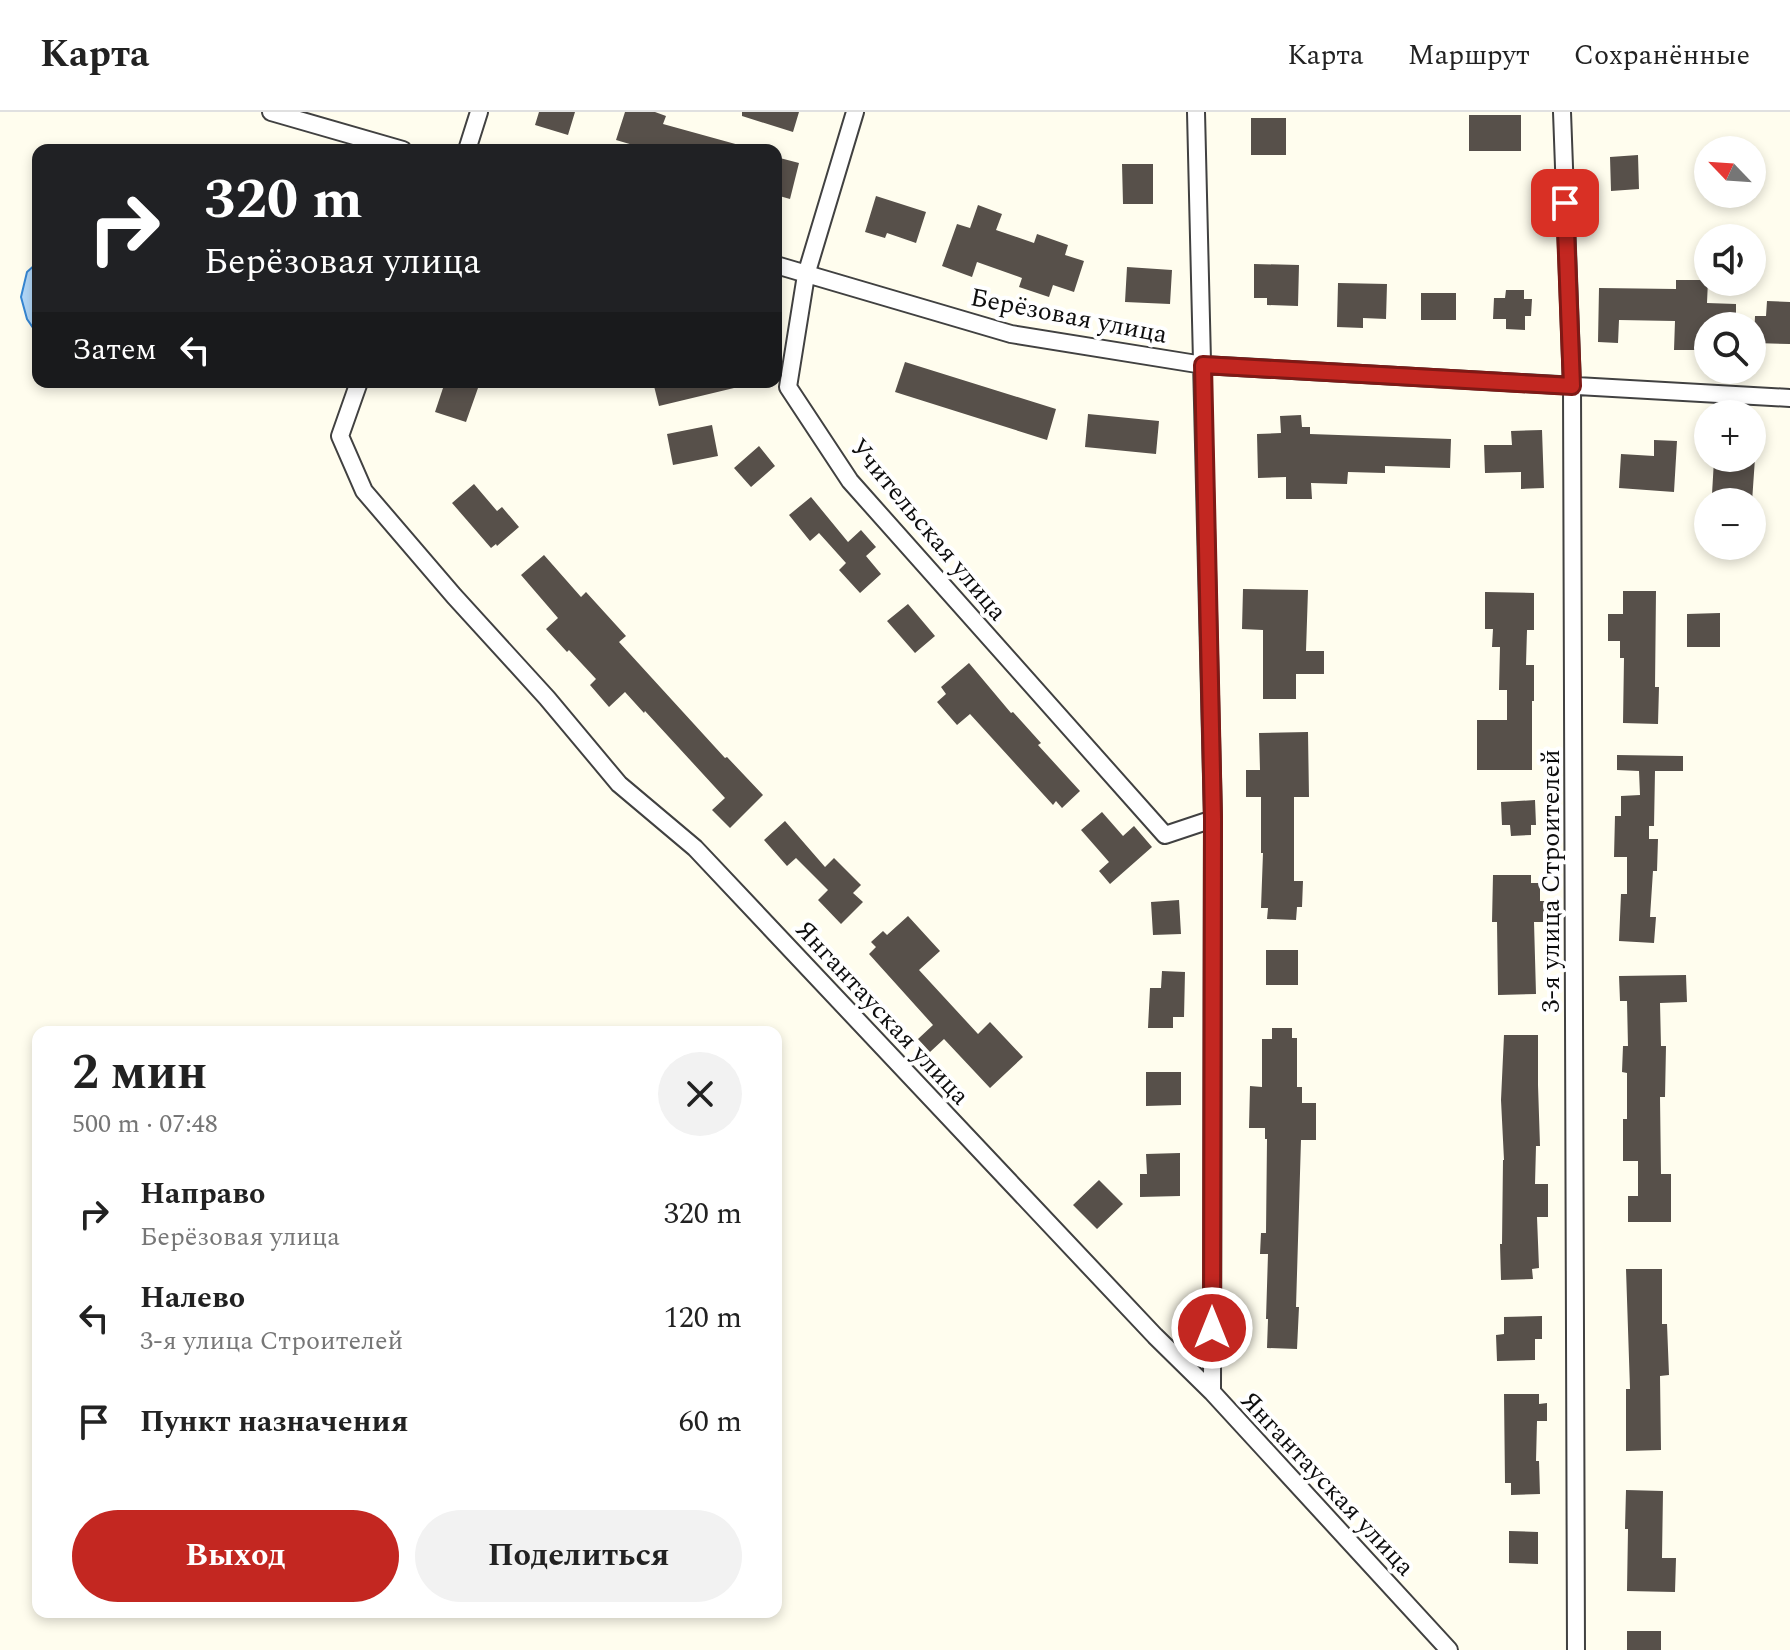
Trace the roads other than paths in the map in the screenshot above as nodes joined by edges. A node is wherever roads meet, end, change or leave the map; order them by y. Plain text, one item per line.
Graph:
1 (271, 112) edge
2 (479, 112) edge
3 (855, 112) edge
4 (1196, 112) edge
5 (1562, 112) edge
6 (382, 144) edge
7 (469, 144) edge
8 (782, 267) edge
9 (806, 275) junction
10 (1203, 365) junction
11 (1572, 386) junction
12 (357, 388) edge
13 (1790, 398) edge
14 (1213, 819) junction
15 (1212, 1392) junction
16 (1449, 1650) edge
17 (1576, 1650) edge

1 - 6 street
2 - 7 street
3 - 9 street, Учительская улица
4 - 10 street
5 - 11 street, 3-я улица Строителей
8 - 9 street, Берёзовая улица
9 - 10 street, Берёзовая улица
9 - 14 street, Учительская улица
10 - 11 street, Берёзовая улица
10 - 14 street
11 - 13 street, Берёзовая улица
11 - 17 street, 3-я улица Строителей
12 - 15 street, Янгантауская улица
14 - 15 street
15 - 16 street, Янгантауская улица

